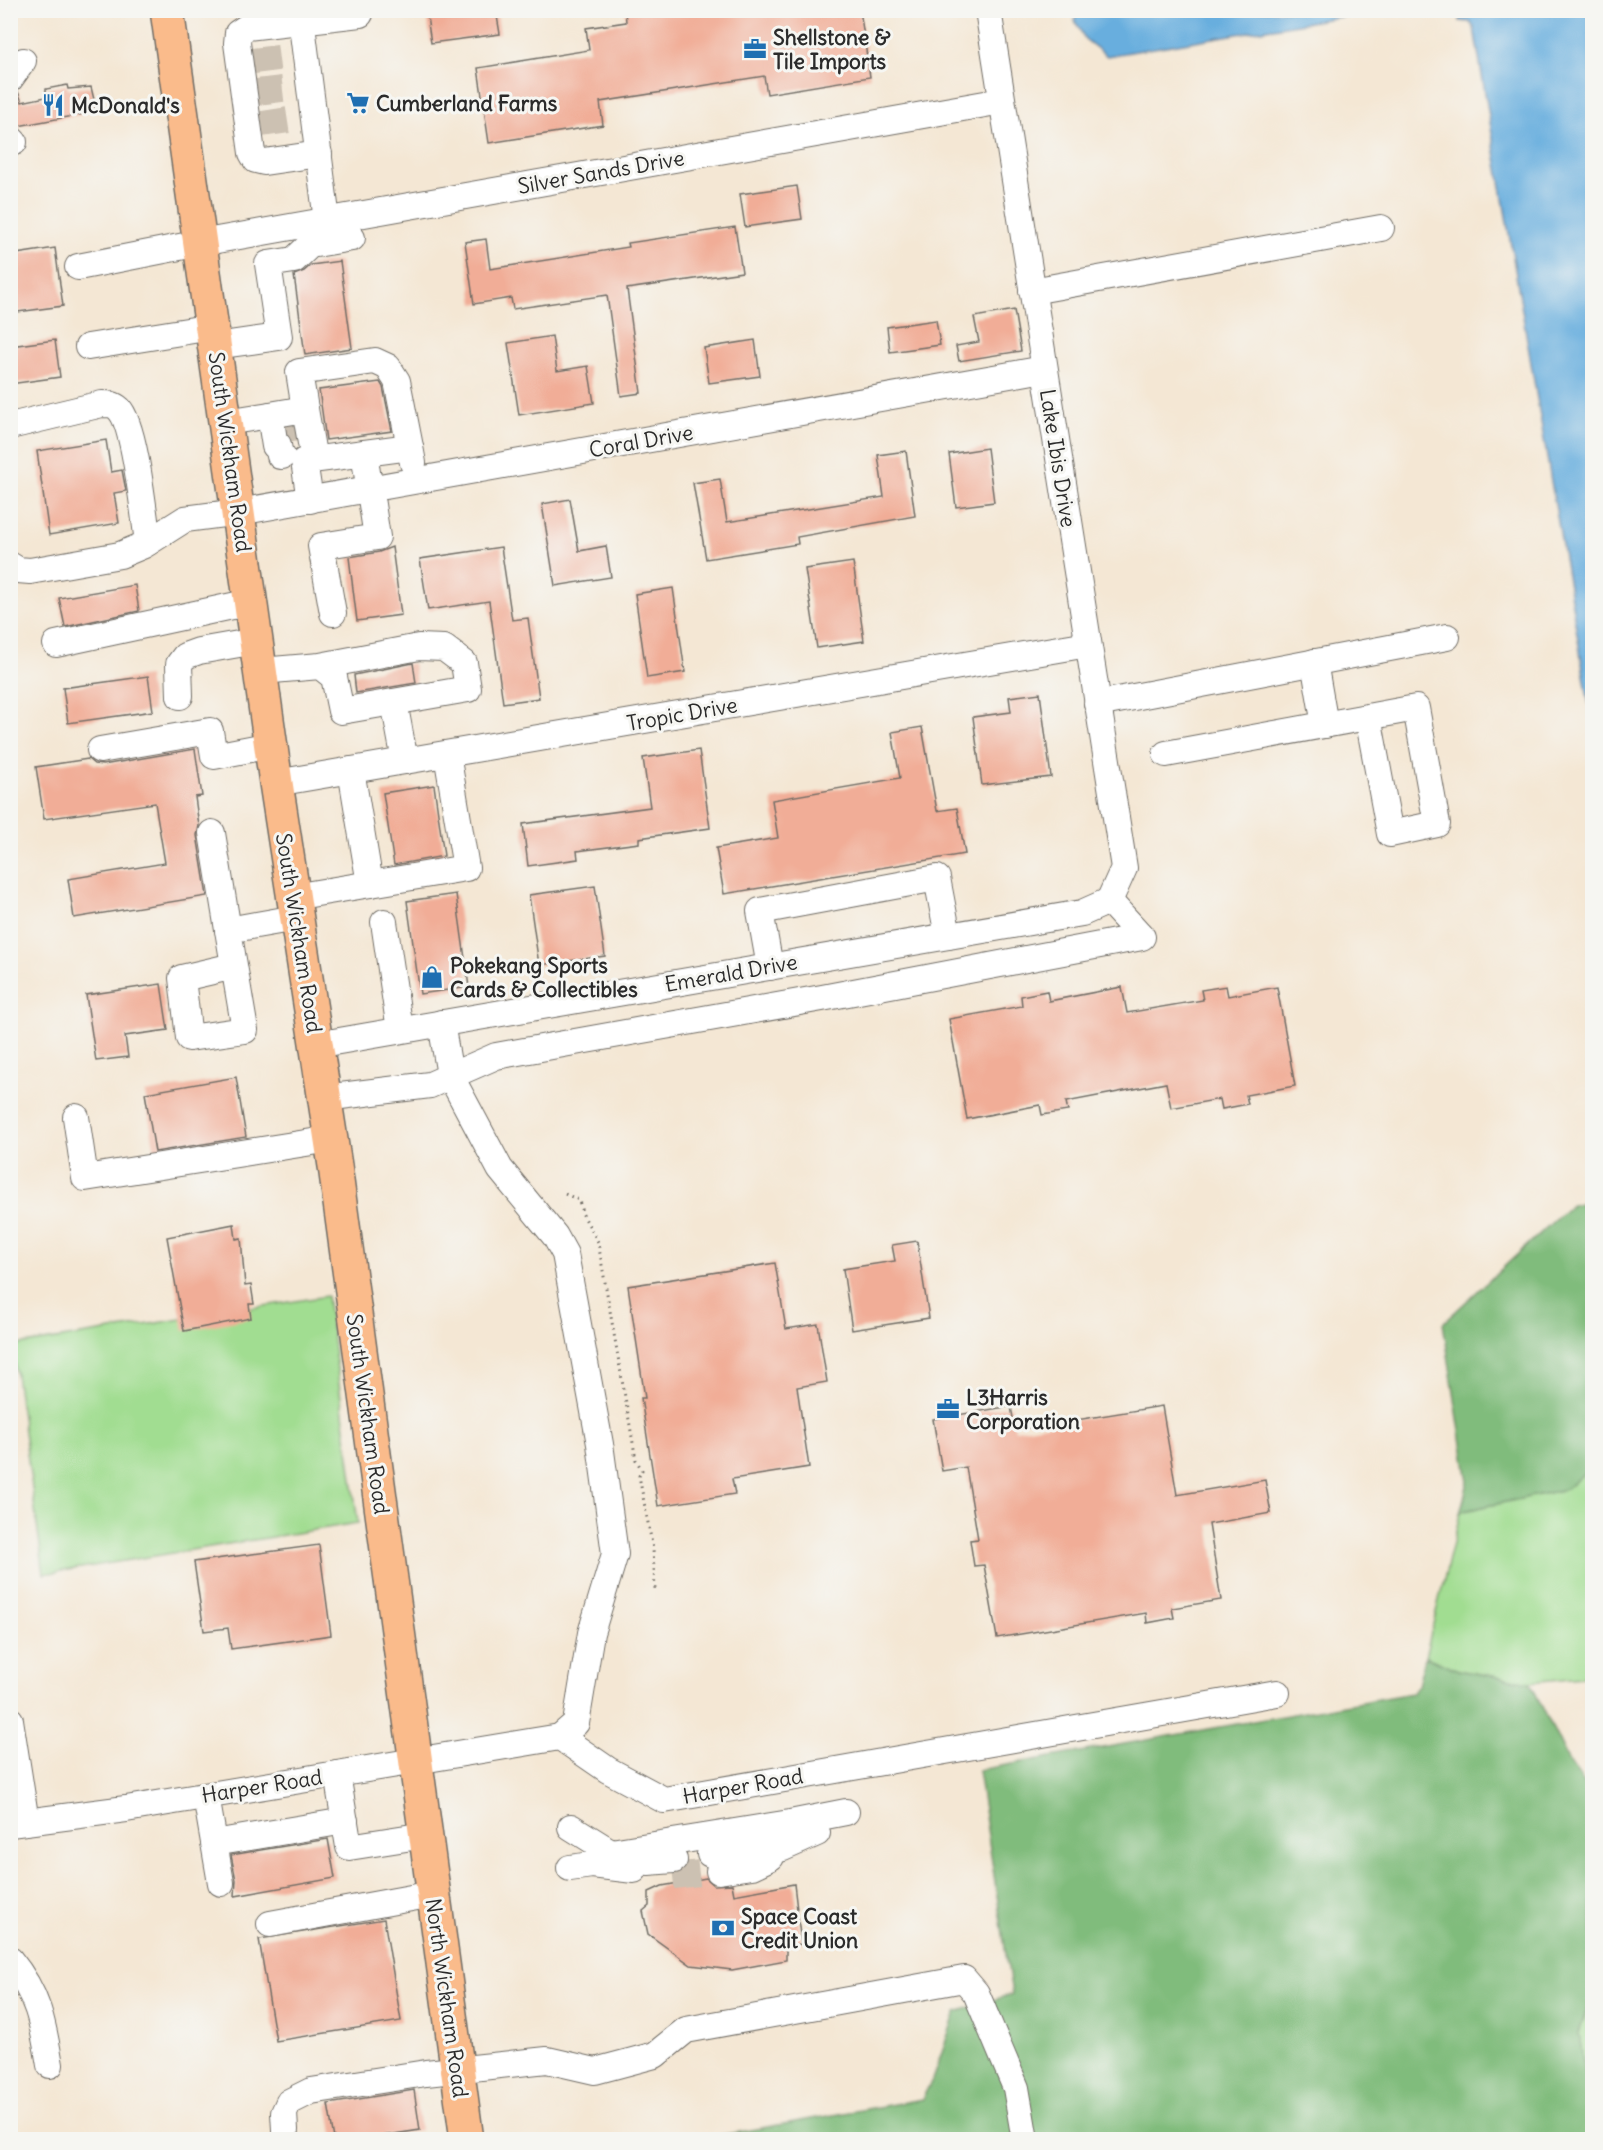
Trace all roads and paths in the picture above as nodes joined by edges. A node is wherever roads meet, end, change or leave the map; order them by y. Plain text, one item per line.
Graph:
1 (167, 10) edge
2 (988, 10) edge
3 (360, 14) dead end
4 (301, 15) edge
5 (1002, 101) junction
6 (319, 154) junction
7 (1381, 228) dead end
8 (315, 230) junction
9 (352, 238) dead end
10 (200, 243) junction
11 (78, 267) dead end
12 (1032, 291) junction
13 (214, 337) junction
14 (88, 347) dead end
15 (1044, 369) junction
16 (226, 422) junction
17 (10, 426) edge
18 (294, 439) junction
19 (410, 447) junction
20 (364, 453) junction
21 (416, 481) junction
22 (369, 489) junction
23 (310, 500) junction
24 (239, 512) junction
25 (148, 542) junction
26 (10, 566) edge
27 (251, 602) junction
28 (333, 613) dead end
29 (1447, 637) dead end
30 (56, 644) dead end
31 (1088, 644) junction
32 (258, 656) junction
33 (1314, 662) junction
34 (320, 666) junction
35 (180, 696) dead end
36 (394, 702) junction
37 (1097, 704) junction
38 (1368, 717) junction
39 (1325, 725) junction
40 (271, 745) junction
41 (100, 750) dead end
42 (447, 754) junction
43 (1166, 754) dead end
44 (405, 761) junction
45 (351, 770) junction
46 (276, 783) junction
47 (212, 833) dead end
48 (370, 884) junction
49 (1109, 901) junction
50 (295, 907) junction
51 (384, 922) dead end
52 (228, 930) junction
53 (948, 936) junction
54 (874, 949) junction
55 (234, 966) dead end
56 (770, 967) junction
57 (882, 986) junction
58 (441, 1023) junction
59 (400, 1030) junction
60 (316, 1045) junction
61 (450, 1075) junction
62 (324, 1098) junction
63 (76, 1117) dead end
64 (331, 1139) junction
65 (565, 1194) dead end
66 (655, 1589) dead end
67 (1276, 1693) dead end
68 (10, 1720) edge
69 (560, 1737) junction
70 (414, 1761) junction
71 (337, 1774) junction
72 (206, 1796) junction
73 (847, 1820) junction
74 (345, 1821) junction
75 (18, 1823) edge
76 (571, 1827) dead end
77 (818, 1833) junction
78 (214, 1843) junction
79 (426, 1846) junction
80 (622, 1859) junction
81 (712, 1859) junction
82 (673, 1865) tunnel mouth
83 (570, 1868) dead end
84 (221, 1883) dead end
85 (433, 1894) junction
86 (270, 1924) dead end
87 (10, 1960) edge
88 (50, 2065) dead end
89 (457, 2069) junction
90 (285, 2130) dead end
91 (467, 2139) edge
92 (1025, 2139) edge

1 - 10 main road, South Wickham Road
2 - 5 street, Lake Ibis Drive
3 - 4 street
4 - 6 street
4 - 6 street
5 - 8 street, Silver Sands Drive
5 - 12 street, Lake Ibis Drive
6 - 8 street
7 - 12 street
8 - 9 street
8 - 10 street, Silver Sands Drive
8 - 13 street
10 - 11 street, Silver Sands Drive
10 - 13 main road, South Wickham Road
12 - 15 street, Lake Ibis Drive
13 - 14 street
13 - 16 main road, South Wickham Road
15 - 21 street, Coral Drive
15 - 31 street, Lake Ibis Drive
16 - 18 street
16 - 24 main road, South Wickham Road
17 - 25 street
18 - 19 street
18 - 20 street
18 - 23 street
19 - 20 street
19 - 21 street
20 - 22 street
21 - 22 street, Coral Drive
22 - 23 street, Coral Drive
22 - 28 street
23 - 24 street, Coral Drive
24 - 25 street, Coral Drive
24 - 27 main road, South Wickham Road
25 - 26 street, Coral Drive
27 - 30 street
27 - 32 main road, South Wickham Road
29 - 33 street
31 - 37 street, Lake Ibis Drive
31 - 42 street, Tropic Drive
32 - 34 street
32 - 35 street
32 - 40 main road, South Wickham Road
33 - 37 street
33 - 39 street
34 - 36 street
34 - 36 street
36 - 44 street
37 - 49 street, Lake Ibis Drive
38 - 38 street
38 - 39 street
39 - 43 street
40 - 41 street
40 - 46 main road, South Wickham Road
42 - 44 street, Tropic Drive
42 - 48 street
44 - 45 street, Tropic Drive
45 - 46 street, Tropic Drive
45 - 48 street
46 - 50 main road, South Wickham Road
47 - 52 street
48 - 50 street
49 - 53 street, Emerald Drive
49 - 57 street
50 - 52 street
50 - 60 main road, South Wickham Road
51 - 59 street
52 - 55 street
53 - 54 street, Emerald Drive
53 - 56 street
54 - 56 street, Emerald Drive
54 - 57 street
56 - 58 street, Emerald Drive
57 - 61 street
58 - 59 street, Emerald Drive
58 - 61 street
59 - 60 street, Emerald Drive
60 - 62 main road, South Wickham Road
61 - 62 street
61 - 69 street
62 - 64 main road, South Wickham Road
63 - 64 street
64 - 70 main road, South Wickham Road
65 - 66 path
67 - 69 street, Harper Road
68 - 75 street
69 - 70 street, Harper Road
70 - 71 street, Harper Road
70 - 79 main road, South Wickham Road
71 - 72 street, Harper Road
71 - 74 street
72 - 75 street, Harper Road
72 - 78 street
73 - 77 street
73 - 80 street
73 - 81 street
74 - 78 street
74 - 79 street
76 - 80 street
77 - 81 street
77 - 81 street
78 - 84 street
79 - 85 main road, North Wickham Road
80 - 82 street
80 - 83 street
85 - 86 street
85 - 89 main road, North Wickham Road
87 - 88 street
89 - 90 street
89 - 91 main road, North Wickham Road
89 - 92 street

